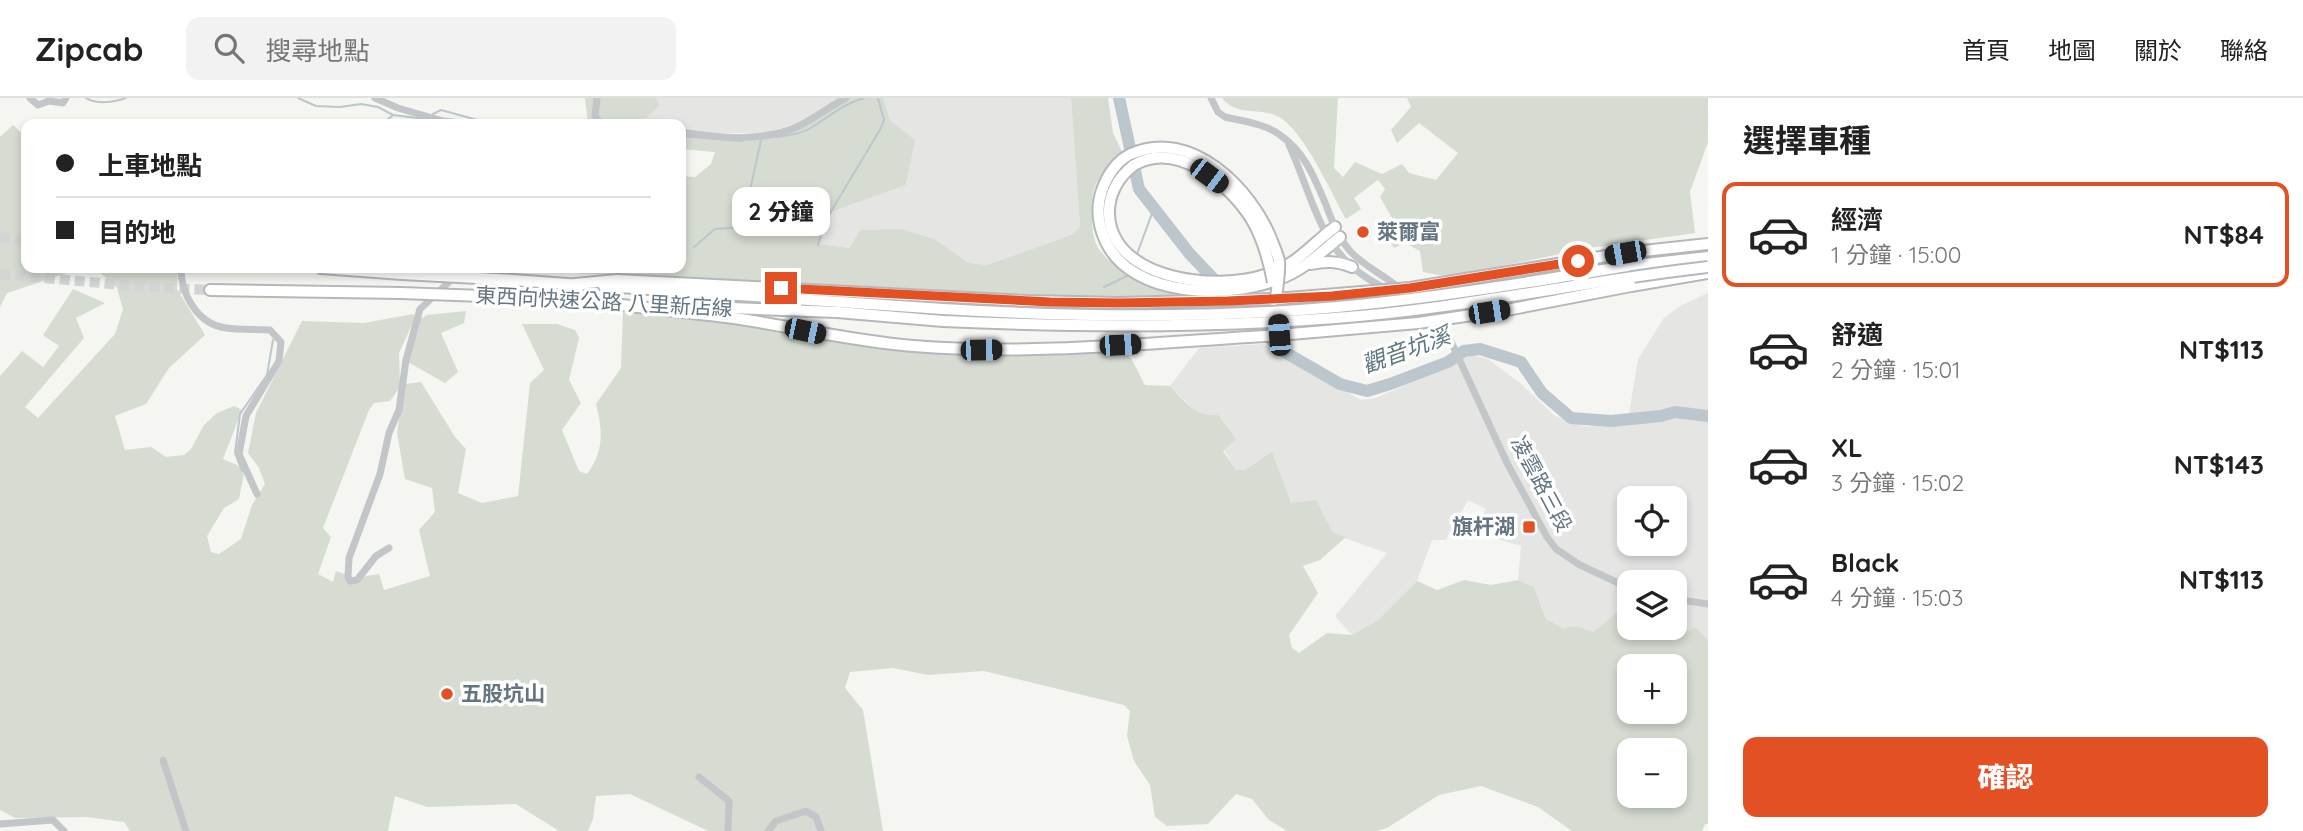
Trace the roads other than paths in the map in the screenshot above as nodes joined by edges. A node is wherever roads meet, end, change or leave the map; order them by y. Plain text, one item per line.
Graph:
1 (30, 98) edge
2 (66, 98) edge
3 (375, 98) edge
4 (597, 98) edge
5 (846, 98) edge
6 (1212, 98) edge
7 (438, 119) edge
8 (597, 119) edge
9 (686, 132) edge
10 (1333, 235) junction
11 (1708, 244) edge
12 (1708, 257) edge
13 (1309, 265) junction
14 (1352, 267) junction
15 (1708, 267) edge
16 (182, 273) edge
17 (388, 273) edge
18 (459, 273) edge
19 (1708, 273) edge
20 (575, 284) junction
21 (1247, 284) junction
22 (210, 290) tunnel mouth
23 (1276, 299) junction
24 (597, 302) junction
25 (1425, 311) junction
26 (943, 315) junction
27 (1279, 335) junction
28 (257, 494) dead end
29 (389, 548) dead end
30 (1617, 582) edge
31 (1687, 601) edge
32 (1708, 604) edge
33 (163, 760) dead end
34 (699, 777) dead end
35 (0, 824) edge
36 (64, 831) edge
37 (186, 831) edge
38 (728, 831) edge
39 (768, 831) edge
40 (821, 831) edge

1 - 2 street
3 - 7 street
4 - 8 street
5 - 9 street
6 - 10 street
10 - 13 highway
10 - 14 street
10 - 21 highway
10 - 25 street
11 - 23 highway, bridge
12 - 26 highway, 東西向快速公路 八里新店線, bridge
13 - 14 highway
13 - 21 highway
14 - 25 street
15 - 26 highway, 東西向快速公路 八里新店線, bridge
16 - 28 street
17 - 20 highway, 東西向快速公路 八里新店線, bridge
18 - 29 street
19 - 27 highway, bridge
20 - 23 highway
20 - 26 highway, 東西向快速公路 八里新店線
21 - 23 highway, bridge
22 - 24 highway, 東西向快速公路 八里新店線, bridge
23 - 27 highway, bridge
24 - 26 highway, 東西向快速公路 八里新店線
24 - 27 highway
25 - 30 street, 凌雲路三段
31 - 32 street
33 - 37 street
34 - 38 street
35 - 36 street
39 - 40 street

